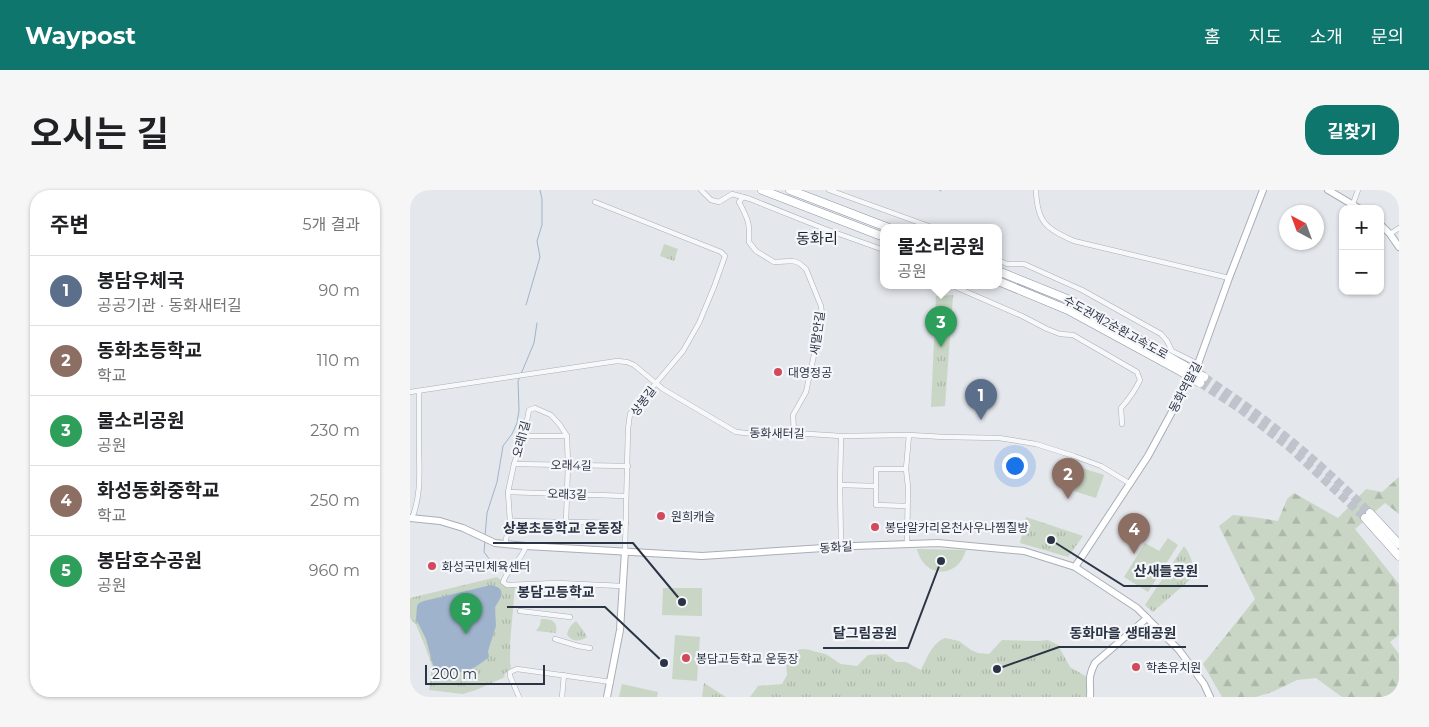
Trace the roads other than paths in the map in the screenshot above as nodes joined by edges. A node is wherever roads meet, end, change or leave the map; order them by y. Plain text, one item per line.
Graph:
1 (701, 190) edge
2 (762, 190) edge
3 (790, 190) edge
4 (829, 190) edge
5 (1036, 190) edge
6 (1263, 190) edge
7 (1328, 190) edge
8 (1358, 190) edge
9 (743, 197) junction
10 (595, 202) dead end
11 (1353, 204) joint
12 (923, 224) edge
13 (880, 225) edge
14 (1384, 228) edge
15 (1399, 228) edge
16 (1390, 234) junction
17 (880, 235) edge
18 (1399, 247) edge
19 (880, 249) edge
20 (1002, 262) edge
21 (1002, 273) edge
22 (1229, 278) junction
23 (1002, 283) edge
24 (960, 289) edge
25 (1198, 364) junction
26 (1183, 369) junction
27 (1202, 380) tunnel mouth
28 (656, 384) junction
29 (419, 391) junction
30 (410, 392) edge
31 (1122, 424) dead end
32 (794, 433) junction
33 (909, 435) junction
34 (524, 436) junction
35 (567, 436) junction
36 (841, 436) junction
37 (514, 464) junction
38 (568, 465) junction
39 (628, 466) junction
40 (906, 469) junction
41 (1129, 483) junction
42 (840, 484) junction
43 (876, 486) junction
44 (508, 492) junction
45 (567, 495) junction
46 (626, 496) junction
47 (907, 506) junction
48 (411, 518) edge
49 (510, 521) junction
50 (566, 522) junction
51 (626, 524) junction
52 (505, 544) junction
53 (907, 544) junction
54 (1399, 544) edge
55 (526, 546) junction
56 (841, 546) junction
57 (624, 551) junction
58 (1399, 556) edge
59 (1074, 567) junction
60 (622, 586) junction
61 (520, 611) dead end
62 (570, 616) dead end
63 (1147, 618) junction
64 (555, 639) dead end
65 (590, 648) dead end
66 (564, 675) junction
67 (610, 682) junction
68 (519, 697) edge
69 (562, 697) edge
70 (607, 697) edge
71 (1090, 697) edge
72 (1210, 697) edge

1 - 9 street
2 - 17 highway
3 - 13 highway
4 - 12 street
5 - 22 street
6 - 22 street, 동화역말길
7 - 11 street
8 - 11 street
9 - 19 street
9 - 32 street, 새말안길
10 - 28 street, 상봉길
14 - 16 street
15 - 16 street
16 - 18 street
20 - 25 street
21 - 26 highway, 수도권제2순환고속도로
22 - 25 street, 동화역말길
23 - 26 highway, 수도권제2순환고속도로
24 - 31 street
25 - 41 street, 동화역말길
26 - 27 highway, 수도권제2순환고속도로, bridge
28 - 29 street, 동화새터길
28 - 32 street, 동화새터길
28 - 39 street, 상봉길
29 - 30 street, 동화새터길
29 - 48 street
32 - 36 street, 동화새터길
33 - 36 street, 동화새터길
33 - 40 street
33 - 41 street, 동화새터길
34 - 35 street
34 - 35 street, 오래1길
34 - 37 street, 오래1길
35 - 38 street
36 - 42 street
37 - 38 street, 오래4길
37 - 44 street, 오래1길
38 - 39 street, 오래4길
38 - 45 street
39 - 46 street, 상봉길
40 - 43 street
40 - 47 street
41 - 59 street, 동화역말길
42 - 43 street
42 - 56 street
43 - 47 street
44 - 45 street, 오래3길
44 - 49 street, 오래1길
45 - 46 street, 오래3길
45 - 50 street
46 - 51 street, 상봉길
47 - 53 street
48 - 52 street, 동화길
49 - 50 street
49 - 52 street, 오래1길
50 - 51 street
51 - 57 street, 상봉길
52 - 55 street, 동화길
53 - 56 street, 동화길
53 - 59 street, 동화길
54 - 58 highway
55 - 57 street, 동화길
55 - 60 street
56 - 57 street, 동화길
57 - 60 street, 상봉길
59 - 63 street, 동화길
60 - 67 street, 상봉길
61 - 62 street
63 - 71 street
63 - 72 street, 동화길
64 - 65 street
66 - 67 street
66 - 68 street
66 - 69 street
67 - 70 street, 상봉길

